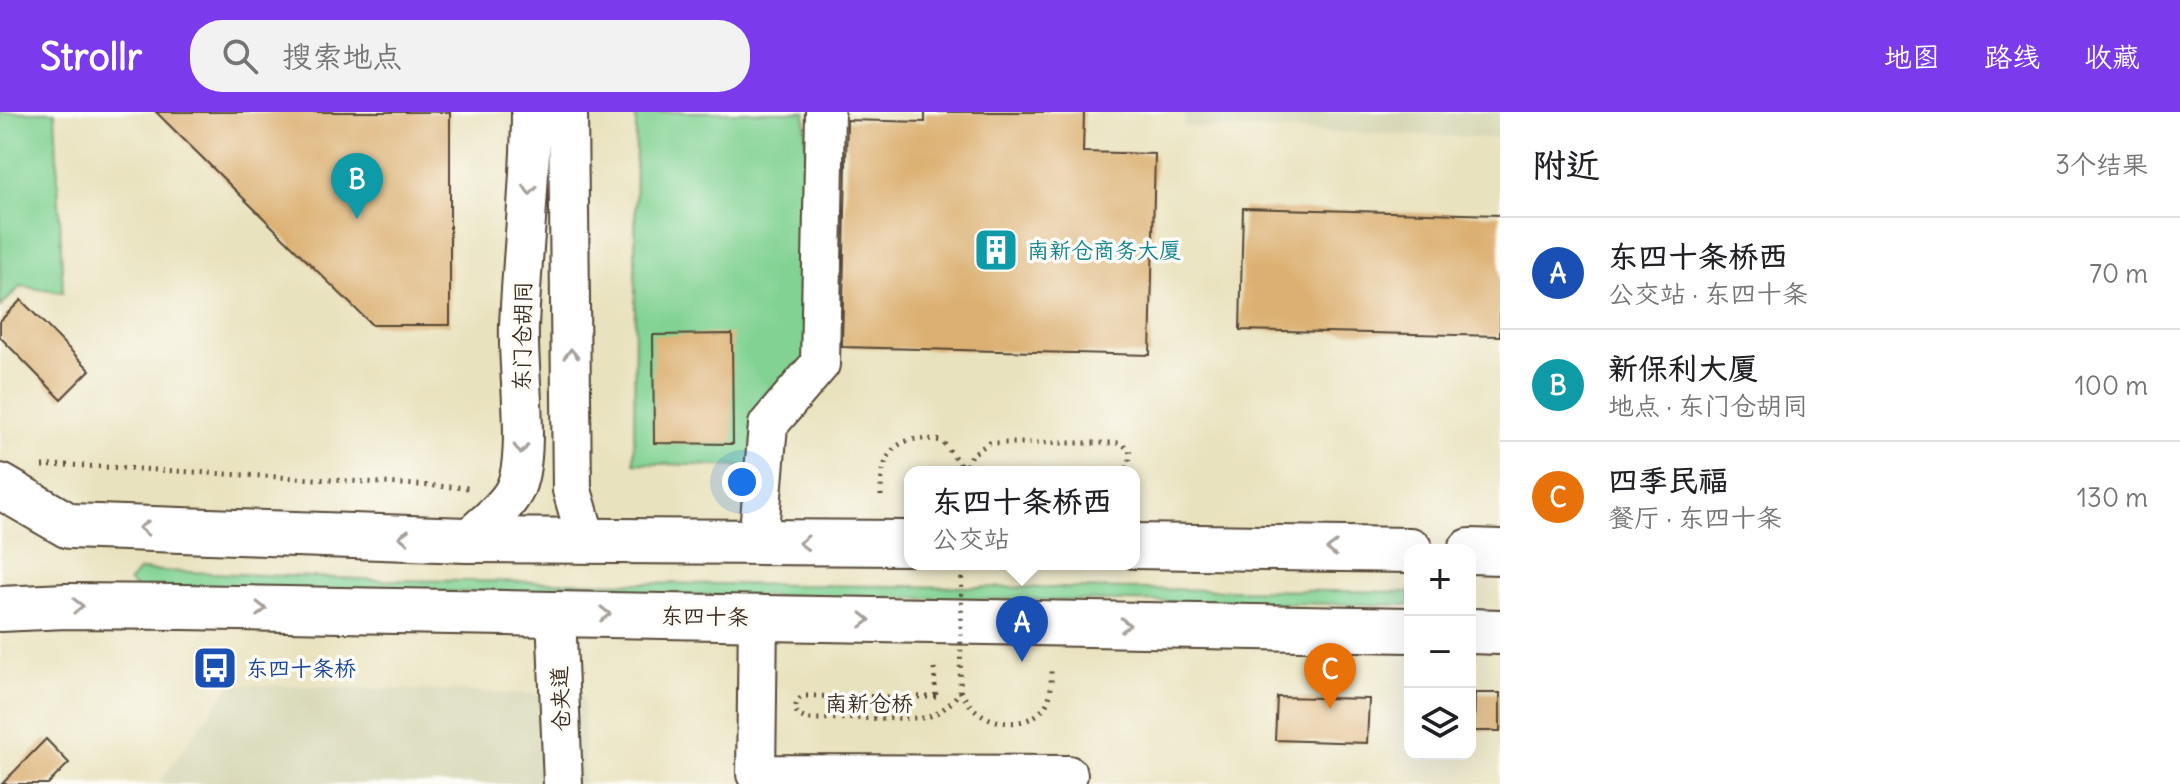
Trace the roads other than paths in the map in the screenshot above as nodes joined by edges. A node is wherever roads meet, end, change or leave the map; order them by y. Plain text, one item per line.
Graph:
1 (531, 112) edge
2 (568, 112) edge
3 (825, 112) edge
4 (14, 476) edge
5 (467, 540) junction
6 (587, 542) junction
7 (758, 543) junction
8 (904, 543) edge
9 (1140, 546) edge
10 (1404, 550) edge
11 (1476, 551) edge
12 (1500, 552) edge
13 (0, 609) edge
14 (556, 613) junction
15 (758, 617) junction
16 (1404, 630) edge
17 (1476, 631) edge
18 (1500, 632) edge
19 (1068, 775) dead end
20 (563, 784) edge

1 -> 5 street, 东门仓胡同
6 -> 2 street
3 - 7 street
5 -> 4 main road
5 - 6 main road
6 - 7 main road
8 -> 7 main road
10 -> 9 main road
11 - 12 main road
13 -> 14 main road, 东四十条
14 -> 15 main road, 东四十条
14 - 20 street, 仓夹道
15 -> 16 main road, 东四十条
15 - 19 street
17 - 18 main road

